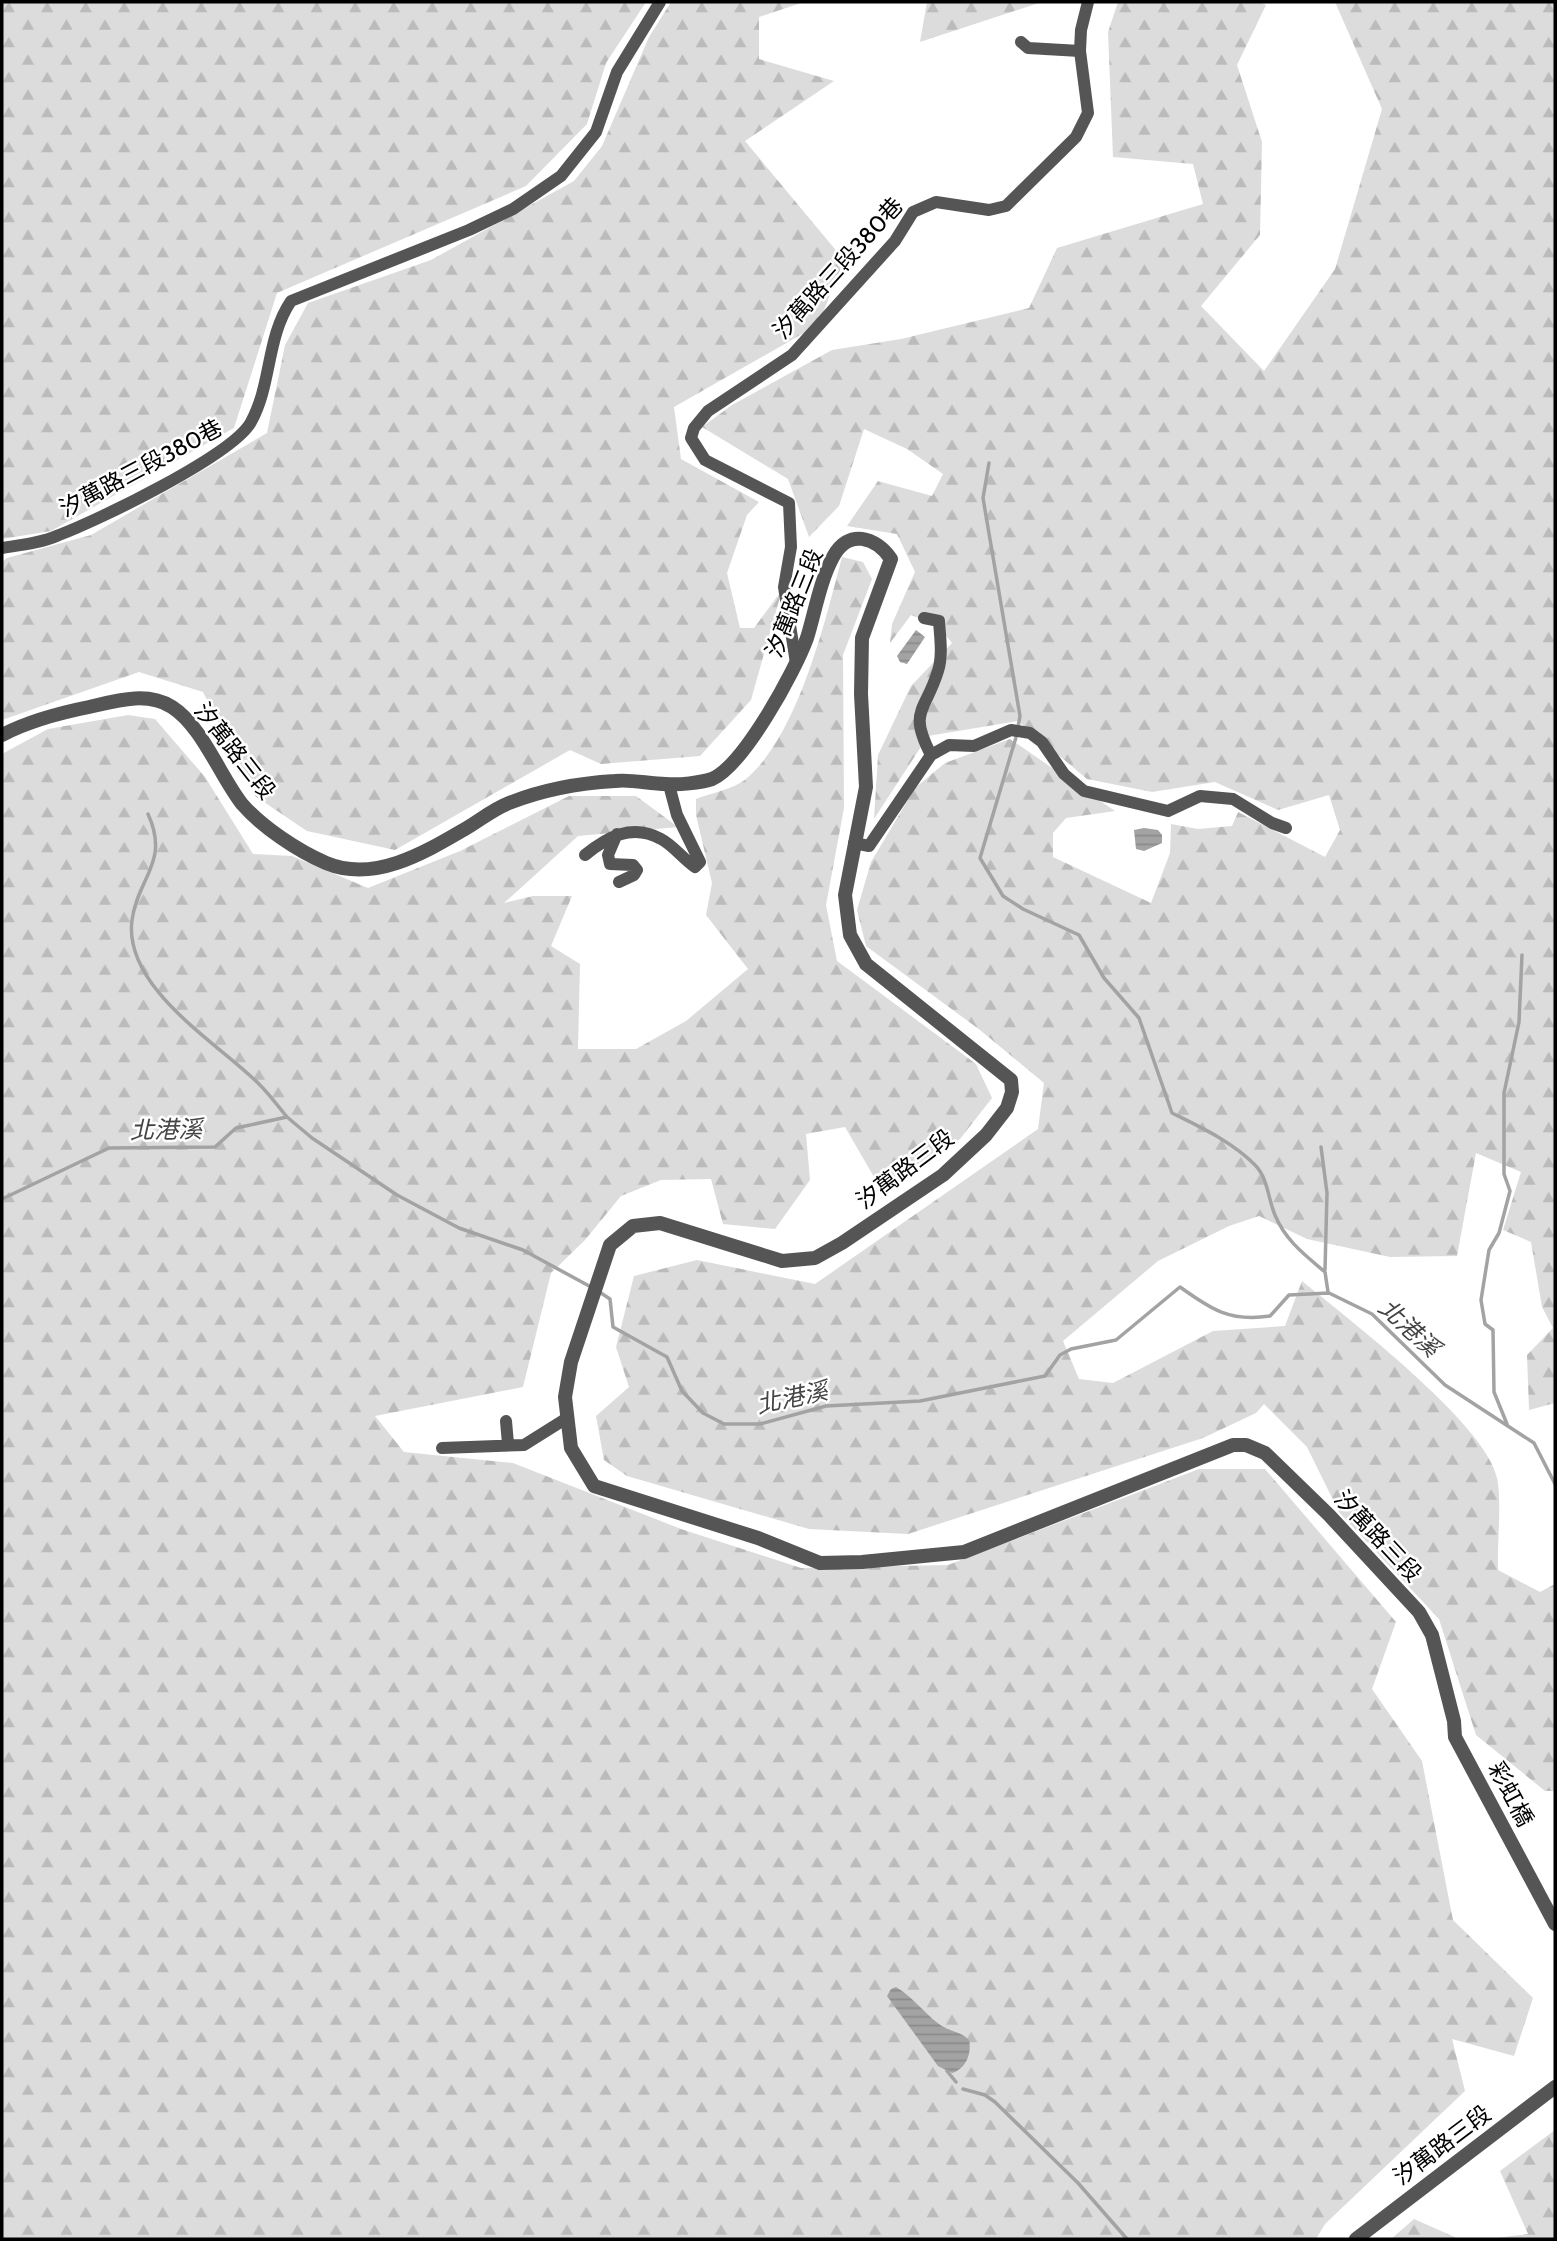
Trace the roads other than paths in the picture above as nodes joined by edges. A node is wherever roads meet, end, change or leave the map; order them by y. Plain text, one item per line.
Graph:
1 (660, 2) edge
2 (1088, 2) edge
3 (1021, 41) dead end
4 (1080, 51) junction
5 (2, 548) edge
6 (924, 618) dead end
7 (796, 663) junction
8 (2, 734) edge
9 (932, 755) junction
10 (669, 785) junction
11 (1286, 828) dead end
12 (617, 834) junction
13 (854, 843) junction
14 (585, 856) dead end
15 (619, 882) dead end
16 (567, 1418) junction
17 (506, 1421) dead end
18 (508, 1444) junction
19 (442, 1448) dead end
20 (1454, 1721) joint
21 (1555, 1924) edge
22 (1555, 2087) edge
23 (1356, 2239) edge

1 - 5 street, 汐萬路三段380巷
2 - 4 street, 汐萬路三段380巷
3 - 4 street
4 - 7 street, 汐萬路三段380巷
6 - 9 street
7 - 10 street, 汐萬路三段
7 - 13 street, 汐萬路三段
8 - 10 street, 汐萬路三段
9 - 11 street
9 - 13 street
10 - 12 street
12 - 14 street
12 - 15 street
13 - 16 street, 汐萬路三段
16 - 18 street
16 - 20 street, 汐萬路三段
17 - 18 street
18 - 19 street
20 - 21 street, 彩虹橋
22 - 23 street, 汐萬路三段

